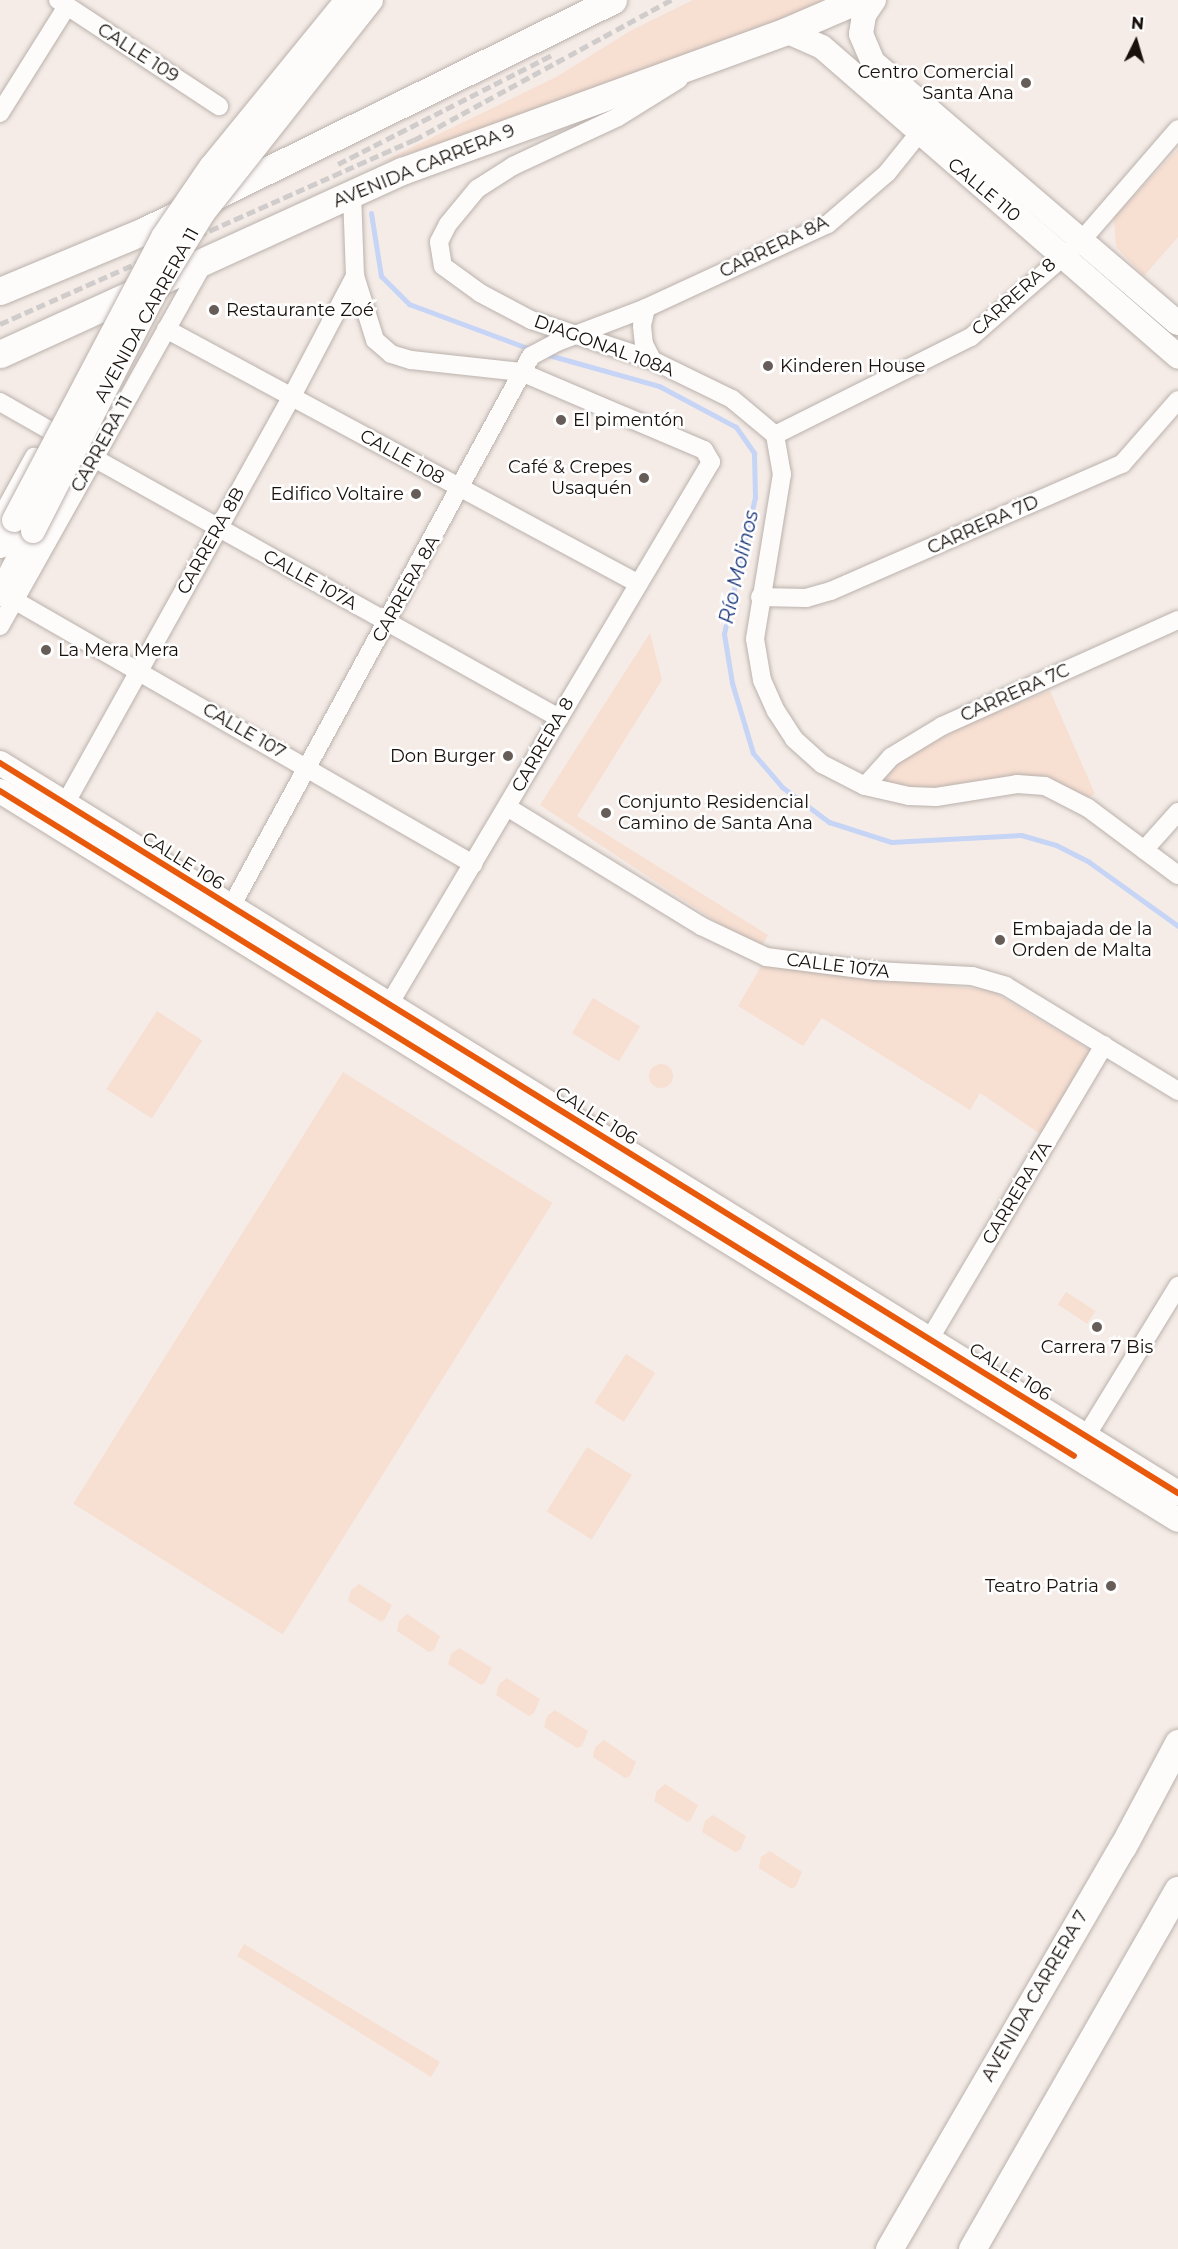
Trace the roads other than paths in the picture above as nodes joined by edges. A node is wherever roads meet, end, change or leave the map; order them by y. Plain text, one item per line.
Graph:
1 (336, 0) edge
2 (346, 0) edge
3 (371, 0) edge
4 (613, 0) edge
5 (858, 0) edge
6 (874, 0) edge
7 (62, 3) edge
8 (786, 31) junction
9 (715, 57) junction
10 (219, 106) dead end
11 (0, 113) edge
12 (935, 113) junction
13 (1178, 129) edge
14 (918, 135) junction
15 (352, 194) junction
16 (142, 232) junction
17 (1081, 241) junction
18 (1061, 254) junction
19 (204, 263) junction
20 (355, 276) junction
21 (0, 291) edge
22 (121, 299) junction
23 (646, 308) junction
24 (1178, 323) edge
25 (166, 329) junction
26 (577, 336) junction
27 (0, 354) edge
28 (1178, 357) edge
29 (652, 360) junction
30 (521, 372) junction
31 (292, 396) junction
32 (1178, 400) edge
33 (0, 402) edge
34 (49, 430) junction
35 (775, 435) junction
36 (94, 458) junction
37 (461, 490) junction
38 (16, 523) edge
39 (218, 529) junction
40 (0, 546) edge
41 (639, 584) junction
42 (7, 597) edge
43 (760, 597) junction
44 (1178, 620) edge
45 (387, 623) junction
46 (0, 626) edge
47 (139, 670) junction
48 (559, 718) junction
49 (2, 763) edge
50 (307, 768) junction
51 (865, 786) junction
52 (0, 791) edge
53 (65, 804) junction
54 (507, 807) junction
55 (1178, 812) edge
56 (1144, 850) junction
57 (473, 864) junction
58 (1178, 875) edge
59 (229, 907) junction
60 (226, 931) junction
61 (379, 1013) junction
62 (1104, 1045) junction
63 (1178, 1091) edge
64 (1178, 1286) edge
65 (929, 1340) junction
66 (1080, 1446) junction
67 (1178, 1493) edge
68 (1178, 1520) edge
69 (1178, 1743) edge
70 (1178, 1890) edge
71 (889, 2249) edge
72 (972, 2249) edge

1 - 16 main road
2 - 38 main road, AVENIDA CARRERA 11, bridge
3 - 38 main road, AVENIDA CARRERA 11, bridge
4 - 16 main road
5 - 8 main road, AVENIDA CARRERA 9
6 - 12 main road, CALLE 110
7 - 10 street, CALLE 109
7 - 11 street
8 - 9 main road, AVENIDA CARRERA 9
8 - 14 main road, CALLE 110
9 - 15 main road, AVENIDA CARRERA 9
9 - 26 street, DIAGONAL 108A
12 - 14 street, CARRERA 8A
12 - 17 main road, CALLE 110
13 - 17 street, CARRERA 8
14 - 18 main road, CALLE 110
14 - 23 street, CARRERA 8A
15 - 19 main road, AVENIDA CARRERA 9
15 - 20 street
16 - 21 main road
17 - 18 street, CARRERA 8
17 - 24 main road, CALLE 110
18 - 28 main road, CALLE 110
18 - 35 street, CARRERA 8
19 - 22 main road, AVENIDA CARRERA 9
19 - 25 street, CARRERA 11
20 - 30 street
20 - 31 street, CARRERA 8B
22 - 27 main road, AVENIDA CARRERA 9
22 - 34 street
23 - 26 street, CARRERA 8A
23 - 29 street
25 - 31 street, CALLE 108
25 - 36 street, CARRERA 11
26 - 29 street, DIAGONAL 108A
26 - 30 street, CARRERA 8A
29 - 35 street, DIAGONAL 108A
30 - 37 street, CARRERA 8A
30 - 41 street, CARRERA 8
31 - 37 street, CALLE 108
31 - 39 street, CARRERA 8B
32 - 43 street, CARRERA 7D
33 - 34 street
34 - 38 street
35 - 43 street
36 - 39 street, CALLE 107A
36 - 42 street, CARRERA 11
37 - 41 street, CALLE 108
37 - 45 street, CARRERA 8A
38 - 40 main road, AVENIDA CARRERA 11
38 - 42 main road, AVENIDA CARRERA 11
39 - 45 street, CALLE 107A
39 - 47 street, CARRERA 8B
41 - 48 street, CARRERA 8
42 - 46 street, CARRERA 11
42 - 47 street, CALLE 107
43 - 51 street
44 - 51 street, CARRERA 7C
45 - 48 street, CALLE 107A
45 - 50 street, CARRERA 8A
47 - 50 street, CALLE 107
47 - 53 street, CARRERA 8B
48 - 54 street, CARRERA 8
49 - 53 main road, CALLE 106
50 - 57 street, CALLE 107
50 - 59 street, CARRERA 8A
51 - 56 street
52 - 60 main road, CALLE 106
53 - 59 main road, CALLE 106
54 - 57 street, CARRERA 8
54 - 62 street, CALLE 107A
55 - 56 street
56 - 58 street
57 - 61 street, CARRERA 8
59 - 60 street, CARRERA 8A
59 - 61 main road, CALLE 106
60 - 61 main road, CALLE 106
61 - 65 main road, CALLE 106
61 - 66 main road, CALLE 106
62 - 63 street, CALLE 107A
62 - 65 street, CARRERA 7A
64 - 66 street
65 - 66 main road, CALLE 106
66 - 67 main road, CALLE 106
66 - 68 main road, CALLE 106
69 - 71 main road, AVENIDA CARRERA 7
70 - 72 main road

